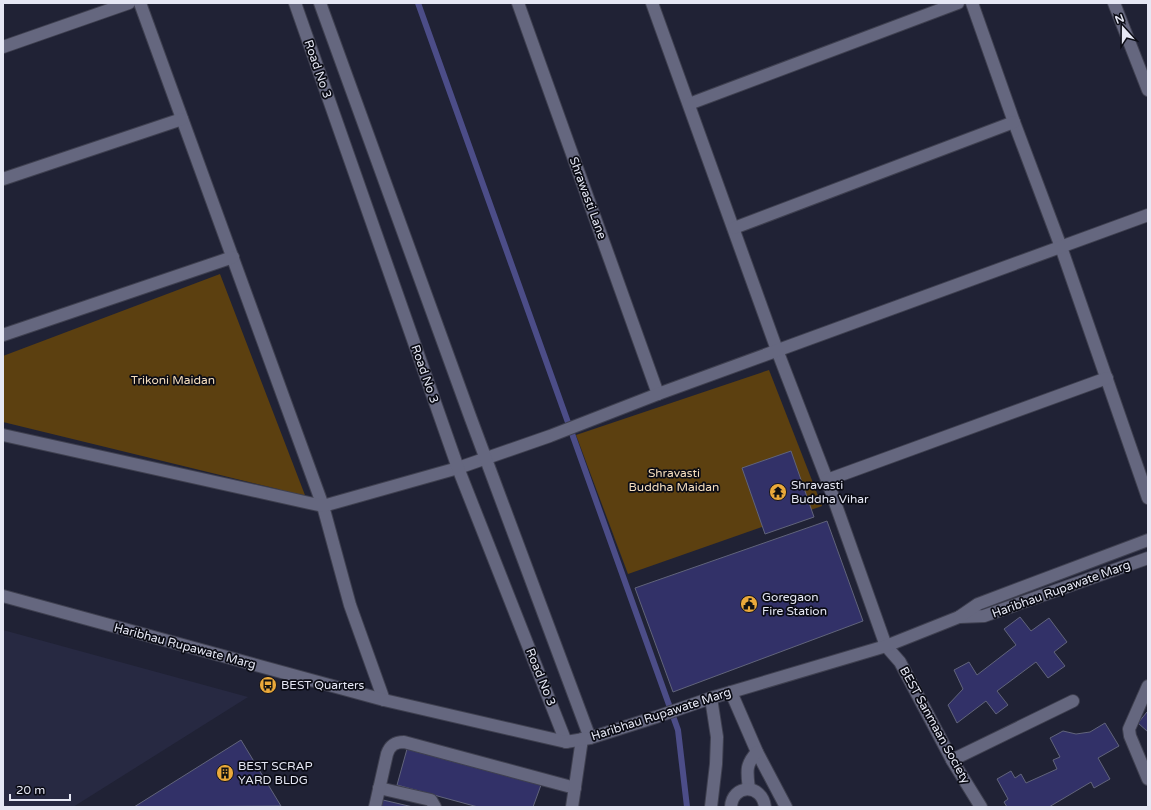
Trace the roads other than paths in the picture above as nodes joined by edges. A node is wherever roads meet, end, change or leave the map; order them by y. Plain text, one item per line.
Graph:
1 (129, 3) edge
2 (140, 3) edge
3 (295, 3) edge
4 (320, 3) edge
5 (518, 3) edge
6 (652, 3) edge
7 (958, 3) edge
8 (972, 3) edge
9 (1114, 3) edge
10 (3, 47) edge
11 (1148, 90) edge
12 (689, 104) junction
13 (182, 119) junction
14 (1014, 122) junction
15 (3, 178) edge
16 (1148, 215) edge
17 (734, 228) junction
18 (1061, 246) junction
19 (233, 257) junction
20 (3, 335) edge
21 (777, 350) junction
22 (1107, 378) junction
23 (658, 394) junction
24 (3, 435) edge
25 (485, 458) junction
26 (458, 468) junction
27 (826, 480) junction
28 (1148, 498) edge
29 (323, 506) junction
30 (1148, 540) edge
31 (1148, 558) edge
32 (1056, 575) junction
33 (1062, 590) junction
34 (3, 596) edge
35 (959, 617) junction
36 (886, 646) junction
37 (1148, 686) edge
38 (731, 692) junction
39 (711, 698) junction
40 (384, 700) junction
41 (1073, 702) dead end
42 (586, 739) junction
43 (566, 742) junction
44 (757, 752) junction
45 (952, 760) junction
46 (1148, 779) edge
47 (379, 788) junction
48 (575, 788) junction
49 (749, 789) junction
50 (375, 807) edge
51 (436, 807) edge
52 (572, 807) edge
53 (711, 807) edge
54 (731, 807) edge
55 (765, 807) edge
56 (786, 807) edge
57 (981, 807) edge

1 - 10 street
2 - 13 street
3 - 26 street, Road No 3
4 - 25 street
5 - 23 street, Shrawasti Lane
6 - 12 street
7 - 12 street
8 - 14 street
9 - 11 street
12 - 17 street
13 - 15 street
13 - 19 street
14 - 17 street
14 - 18 street
16 - 18 street
17 - 21 street
18 - 21 street
18 - 22 street
19 - 20 street
19 - 29 street
21 - 23 street
21 - 27 street
22 - 27 street
22 - 28 street
23 - 25 street
24 - 29 street
25 - 26 street
25 - 42 street
26 - 29 street
26 - 43 street, Road No 3
27 - 36 street
29 - 40 street
30 - 32 street
31 - 33 street, Haribhau Rupawate Marg
32 - 33 street
32 - 35 street
33 - 35 street, Haribhau Rupawate Marg
34 - 40 street, Haribhau Rupawate Marg
35 - 36 street, Haribhau Rupawate Marg
36 - 38 street, Haribhau Rupawate Marg
36 - 45 street, BEST Sanmaan Society
37 - 46 street
38 - 39 street, Haribhau Rupawate Marg
38 - 44 street
39 - 42 street, Haribhau Rupawate Marg
39 - 53 street
40 - 43 street, Haribhau Rupawate Marg
41 - 45 street
42 - 43 street, Haribhau Rupawate Marg
42 - 48 street
44 - 49 street
44 - 56 street
45 - 57 street, BEST Sanmaan Society
47 - 48 street
47 - 50 street
47 - 51 street
48 - 52 street
49 - 54 street
49 - 55 street

